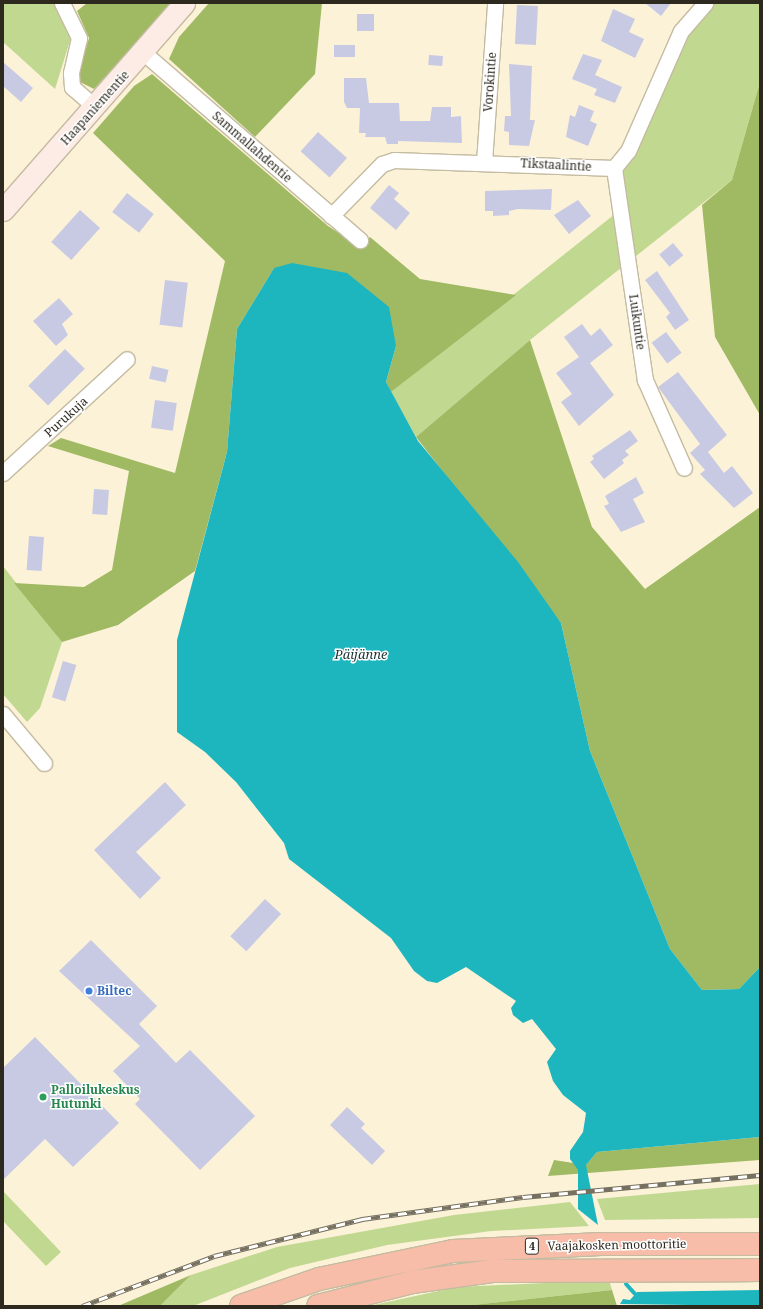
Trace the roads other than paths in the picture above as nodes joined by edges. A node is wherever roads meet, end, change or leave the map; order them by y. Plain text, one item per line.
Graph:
1 (62, 3) edge
2 (184, 3) edge
3 (495, 3) edge
4 (705, 3) edge
5 (144, 53) junction
6 (95, 107) junction
7 (484, 162) junction
8 (614, 168) junction
9 (3, 210) edge
10 (331, 216) junction
11 (360, 240) dead end
12 (127, 359) dead end
13 (684, 468) dead end
14 (3, 473) edge
15 (3, 714) edge
16 (44, 763) dead end
17 (760, 1244) edge
18 (760, 1270) edge
19 (241, 1306) edge
20 (318, 1306) edge

1 - 6 street
2 - 5 street, Haapaniementie
3 - 7 street, Vorokintie
4 - 8 street
5 - 6 street, Haapaniementie
5 - 10 street, Sammallahdentie
6 - 9 street, Haapaniementie
7 - 8 street, Tikstaalintie
7 - 10 street, Tikstaalintie
8 - 13 street, Luikuntie
10 - 11 street, Sammallahdentie
12 - 14 street, Purukuja
15 - 16 street
17 - 19 highway, Vaajakosken moottoritie / 4
18 - 20 highway, Vaajakosken moottoritie / 4

